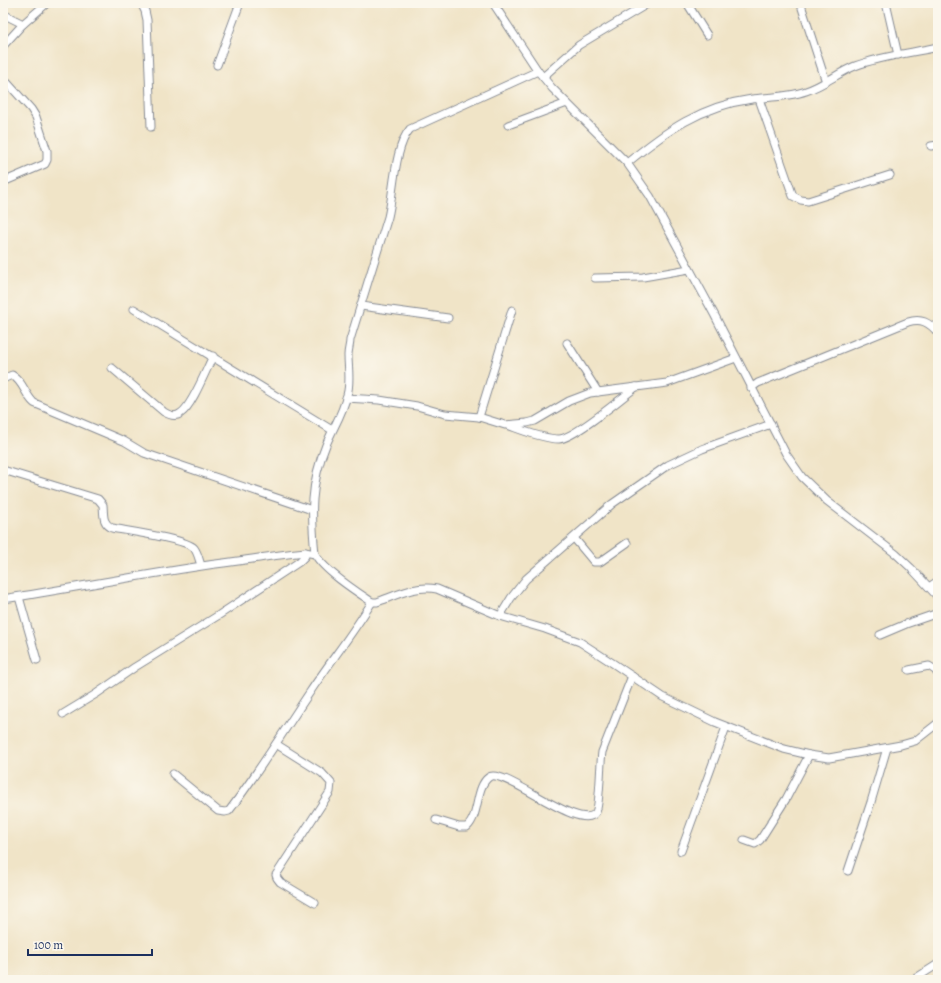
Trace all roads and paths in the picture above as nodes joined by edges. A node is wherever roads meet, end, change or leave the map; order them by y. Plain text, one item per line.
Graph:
1 (48, 3) edge
2 (141, 3) edge
3 (240, 3) edge
4 (493, 3) edge
5 (649, 3) edge
6 (687, 3) edge
7 (802, 3) edge
8 (886, 3) edge
9 (3, 14) edge
10 (23, 24) junction
11 (707, 35) dead end
12 (3, 46) edge
13 (938, 47) edge
14 (898, 55) junction
15 (217, 65) dead end
16 (538, 71) junction
17 (543, 77) junction
18 (3, 78) edge
19 (826, 82) junction
20 (759, 98) junction
21 (567, 103) junction
22 (508, 125) dead end
23 (151, 127) dead end
24 (627, 163) junction
25 (890, 175) dead end
26 (3, 182) edge
27 (689, 269) junction
28 (595, 278) dead end
29 (360, 306) junction
30 (134, 309) dead end
31 (512, 310) dead end
32 (448, 318) dead end
33 (938, 333) edge
34 (567, 343) dead end
35 (212, 356) junction
36 (736, 358) junction
37 (112, 368) dead end
38 (3, 379) edge
39 (636, 387) junction
40 (751, 388) junction
41 (598, 392) junction
42 (346, 398) junction
43 (480, 417) junction
44 (771, 424) junction
45 (505, 425) junction
46 (332, 430) junction
47 (3, 470) edge
48 (312, 510) junction
49 (574, 538) junction
50 (627, 543) dead end
51 (305, 552) junction
52 (315, 554) junction
53 (201, 566) junction
54 (938, 581) edge
55 (929, 587) junction
56 (19, 597) junction
57 (938, 597) edge
58 (3, 599) edge
59 (372, 602) junction
60 (938, 613) edge
61 (500, 616) junction
62 (880, 635) dead end
63 (37, 660) dead end
64 (909, 670) dead end
65 (938, 674) edge
66 (632, 676) junction
67 (64, 714) dead end
68 (938, 723) edge
69 (726, 727) junction
70 (276, 744) junction
71 (887, 748) junction
72 (809, 756) junction
73 (173, 774) dead end
74 (436, 820) dead end
75 (744, 840) dead end
76 (681, 851) dead end
77 (848, 871) dead end
78 (315, 903) dead end
79 (938, 964) edge
80 (913, 980) edge

1 - 10 street
2 - 23 street
3 - 15 street
4 - 16 street
5 - 17 street
6 - 11 street
7 - 19 street
8 - 14 street
9 - 10 street
10 - 12 street
13 - 14 street
14 - 19 street
16 - 17 street
16 - 29 street
17 - 21 street
18 - 26 street
19 - 20 street
20 - 24 street
20 - 25 street
21 - 22 street
21 - 24 street
24 - 27 street
27 - 28 street
27 - 36 street
29 - 32 street
29 - 42 street
30 - 35 street
31 - 43 street
33 - 40 street
34 - 41 street
35 - 37 street
35 - 46 street
36 - 39 street
36 - 40 street
38 - 48 street
39 - 41 street
39 - 45 street
40 - 44 street
41 - 45 street
42 - 43 street
42 - 46 street
43 - 45 street
44 - 49 street
44 - 55 street
46 - 48 street
47 - 53 street
48 - 52 street
49 - 50 street
49 - 61 street
51 - 52 street
51 - 53 street
51 - 67 street
52 - 59 street
53 - 56 street
54 - 55 street
55 - 57 street
56 - 58 street
56 - 63 street
59 - 61 street
59 - 70 street
60 - 62 street
61 - 66 street
64 - 65 street
66 - 69 street
66 - 74 street
68 - 71 street
69 - 72 street
69 - 76 street
70 - 73 street
70 - 78 street
71 - 72 street
71 - 77 street
72 - 75 street
79 - 80 street

